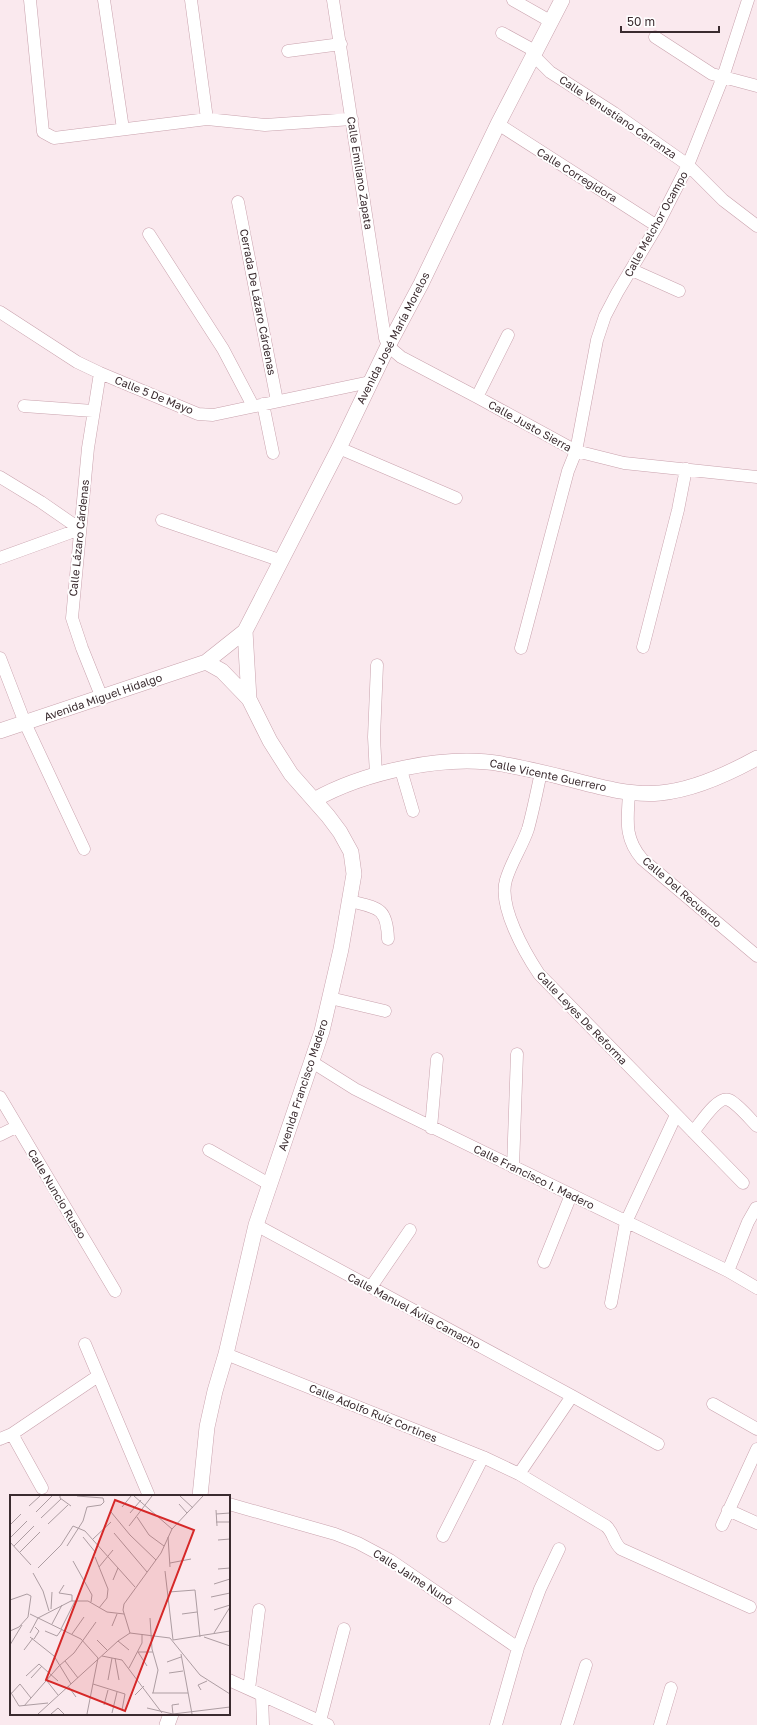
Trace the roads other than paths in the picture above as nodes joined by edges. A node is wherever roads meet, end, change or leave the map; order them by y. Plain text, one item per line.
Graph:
1 (30, 0) edge
2 (104, 0) edge
3 (191, 0) edge
4 (333, 0) edge
5 (338, 0) edge
6 (513, 0) edge
7 (562, 0) edge
8 (748, 0) edge
9 (550, 21) junction
10 (502, 33) dead end
11 (655, 37) dead end
12 (341, 44) junction
13 (288, 51) dead end
14 (534, 53) junction
15 (722, 77) junction
16 (757, 86) edge
17 (207, 119) junction
18 (352, 119) junction
19 (498, 124) junction
20 (124, 130) junction
21 (688, 165) junction
22 (238, 202) dead end
23 (657, 226) junction
24 (757, 226) edge
25 (149, 234) dead end
26 (632, 270) junction
27 (679, 291) dead end
28 (0, 312) edge
29 (0, 321) edge
30 (14, 321) junction
31 (508, 335) dead end
32 (388, 346) junction
33 (100, 373) junction
34 (370, 382) junction
35 (478, 397) junction
36 (277, 401) junction
37 (258, 405) junction
38 (24, 406) dead end
39 (93, 411) junction
40 (339, 448) junction
41 (576, 451) junction
42 (273, 453) dead end
43 (686, 469) junction
44 (0, 477) edge
45 (757, 477) edge
46 (456, 498) dead end
47 (162, 520) dead end
48 (80, 529) junction
49 (0, 558) edge
50 (282, 560) junction
51 (245, 631) junction
52 (643, 647) dead end
53 (521, 648) dead end
54 (0, 658) edge
55 (206, 662) junction
56 (377, 665) dead end
57 (102, 698) junction
58 (249, 699) junction
59 (25, 724) junction
60 (0, 731) edge
61 (757, 758) edge
62 (401, 770) junction
63 (541, 772) junction
64 (376, 775) junction
65 (629, 792) junction
66 (314, 800) junction
67 (412, 811) dead end
68 (84, 849) dead end
69 (350, 901) junction
70 (388, 939) dead end
71 (757, 956) edge
72 (330, 998) junction
73 (385, 1011) dead end
74 (517, 1054) dead end
75 (437, 1059) dead end
76 (312, 1062) junction
77 (0, 1097) edge
78 (676, 1115) junction
79 (757, 1126) edge
80 (16, 1127) junction
81 (431, 1128) junction
82 (693, 1132) junction
83 (0, 1135) edge
84 (208, 1150) dead end
85 (513, 1167) junction
86 (743, 1183) dead end
87 (269, 1184) junction
88 (571, 1195) junction
89 (756, 1208) dead end
90 (626, 1222) junction
91 (256, 1225) junction
92 (752, 1225) edge
93 (410, 1230) dead end
94 (544, 1262) dead end
95 (728, 1271) junction
96 (371, 1287) junction
97 (757, 1288) edge
98 (115, 1291) dead end
99 (611, 1303) dead end
100 (85, 1344) dead end
101 (226, 1354) junction
102 (98, 1376) junction
103 (572, 1396) junction
104 (714, 1404) dead end
105 (757, 1429) edge
106 (12, 1434) junction
107 (0, 1439) edge
108 (658, 1444) dead end
109 (757, 1450) edge
110 (483, 1457) junction
111 (519, 1474) junction
112 (42, 1488) dead end
113 (149, 1495) edge
114 (200, 1495) edge
115 (230, 1504) edge
116 (728, 1510) junction
117 (757, 1524) edge
118 (722, 1525) dead end
119 (443, 1536) dead end
120 (559, 1549) dead end
121 (750, 1607) dead end
122 (259, 1610) dead end
123 (344, 1629) dead end
124 (518, 1648) junction
125 (586, 1665) dead end
126 (230, 1680) edge
127 (671, 1688) dead end
128 (249, 1689) junction
129 (262, 1696) junction
130 (171, 1715) edge
131 (324, 1723) edge
132 (167, 1725) edge
133 (263, 1725) edge
134 (496, 1725) edge
135 (567, 1725) edge
136 (660, 1725) edge

1 - 20 street
2 - 20 street
3 - 17 street
4 - 5 street
4 - 12 street, Calle Emiliano Zapata
6 - 9 street
7 - 9 street, Avenida José María Morelos
8 - 15 street, Calle Melchor Ocampo
9 - 14 street, Avenida José María Morelos
10 - 14 street, Calle Venustiano Carranza
11 - 15 street
12 - 13 street
12 - 18 street, Calle Emiliano Zapata
14 - 19 street, Avenida José María Morelos
14 - 21 street, Calle Venustiano Carranza
15 - 16 street
15 - 21 street, Calle Melchor Ocampo
17 - 18 street
17 - 20 street
18 - 32 street, Calle Emiliano Zapata
19 - 23 street, Calle Corregidora
19 - 32 street, Avenida José María Morelos
21 - 23 street, Calle Melchor Ocampo
21 - 24 street, Calle Venustiano Carranza
22 - 36 street, Cerrada De Lázaro Cárdenas
23 - 26 street, Calle Melchor Ocampo
25 - 37 street
26 - 27 street
26 - 41 street, Calle Melchor Ocampo
28 - 30 street, Calle 5 De Mayo
29 - 30 street
30 - 33 street, Calle 5 De Mayo
31 - 35 street
32 - 34 street, Avenida José María Morelos
32 - 35 street, Calle Justo Sierra
33 - 37 street, Calle 5 De Mayo
33 - 39 street, Calle Lázaro Cárdenas
34 - 36 street, Calle 5 De Mayo
34 - 40 street, Avenida José María Morelos
35 - 41 street, Calle Justo Sierra
36 - 37 street, Calle 5 De Mayo
37 - 42 street
38 - 39 street
39 - 48 street, Calle Lázaro Cárdenas
40 - 46 street
40 - 50 street, Avenida José María Morelos
41 - 43 street, Calle Justo Sierra
41 - 53 street, Calle Melchor Ocampo
43 - 45 street, Calle Justo Sierra
43 - 52 street
44 - 48 street
47 - 50 street
48 - 49 street
48 - 57 street, Calle Lázaro Cárdenas
50 - 51 street, Avenida José María Morelos
51 - 55 street, Avenida José María Morelos
51 - 58 street, Avenida Francisco Madero
54 - 59 street
55 - 57 street, Avenida Miguel Hidalgo
55 - 58 street, Avenida Francisco Madero
56 - 64 street
57 - 59 street, Avenida Miguel Hidalgo
58 - 66 street, Avenida Francisco Madero
59 - 60 street, Avenida Miguel Hidalgo
59 - 68 street
61 - 65 street, Calle Vicente Guerrero
62 - 63 street, Calle Vicente Guerrero
62 - 64 street, Calle Vicente Guerrero
62 - 67 street
63 - 65 street, Calle Vicente Guerrero
63 - 78 street, Calle Leyes De Reforma
64 - 66 street, Calle Vicente Guerrero
65 - 71 street, Calle Del Recuerdo
66 - 69 street, Avenida Francisco Madero
69 - 70 street
69 - 72 street, Avenida Francisco Madero
72 - 73 street
72 - 76 street, Avenida Francisco Madero
74 - 85 street
75 - 81 street
76 - 81 street, Calle Francisco I. Madero
76 - 87 street, Avenida Francisco Madero
77 - 80 street, Calle Nuncio Russo
78 - 82 street, Calle Leyes De Reforma
78 - 90 street
79 - 82 street
80 - 83 street
80 - 98 street, Calle Nuncio Russo
81 - 85 street, Calle Francisco I. Madero
82 - 86 street, Calle Leyes De Reforma
84 - 87 street
85 - 88 street, Calle Francisco I. Madero
87 - 91 street, Avenida Francisco Madero
88 - 90 street, Calle Francisco I. Madero
88 - 94 street
89 - 92 street
90 - 95 street, Calle Francisco I. Madero
90 - 99 street
91 - 96 street, Calle Manuel Ávila Camacho
91 - 101 street, Avenida Francisco Madero
92 - 95 street
93 - 96 street
95 - 97 street, Calle Francisco I. Madero
96 - 103 street, Calle Manuel Ávila Camacho
100 - 102 street
101 - 110 street, Calle Adolfo Ruíz Cortines
101 - 114 street, Avenida Francisco Madero
102 - 106 street
102 - 113 street
103 - 108 street, Calle Manuel Ávila Camacho
103 - 111 street
104 - 105 street
106 - 107 street
106 - 112 street
109 - 116 street
110 - 111 street, Calle Adolfo Ruíz Cortines
110 - 119 street
111 - 121 street, Calle Adolfo Ruíz Cortines
115 - 124 street, Calle Jaime Nunó
116 - 117 street
116 - 118 street
120 - 124 street
122 - 128 street
123 - 131 street
124 - 134 street
125 - 135 street
126 - 128 street
127 - 136 street
128 - 129 street
129 - 131 street
129 - 133 street
130 - 132 street

